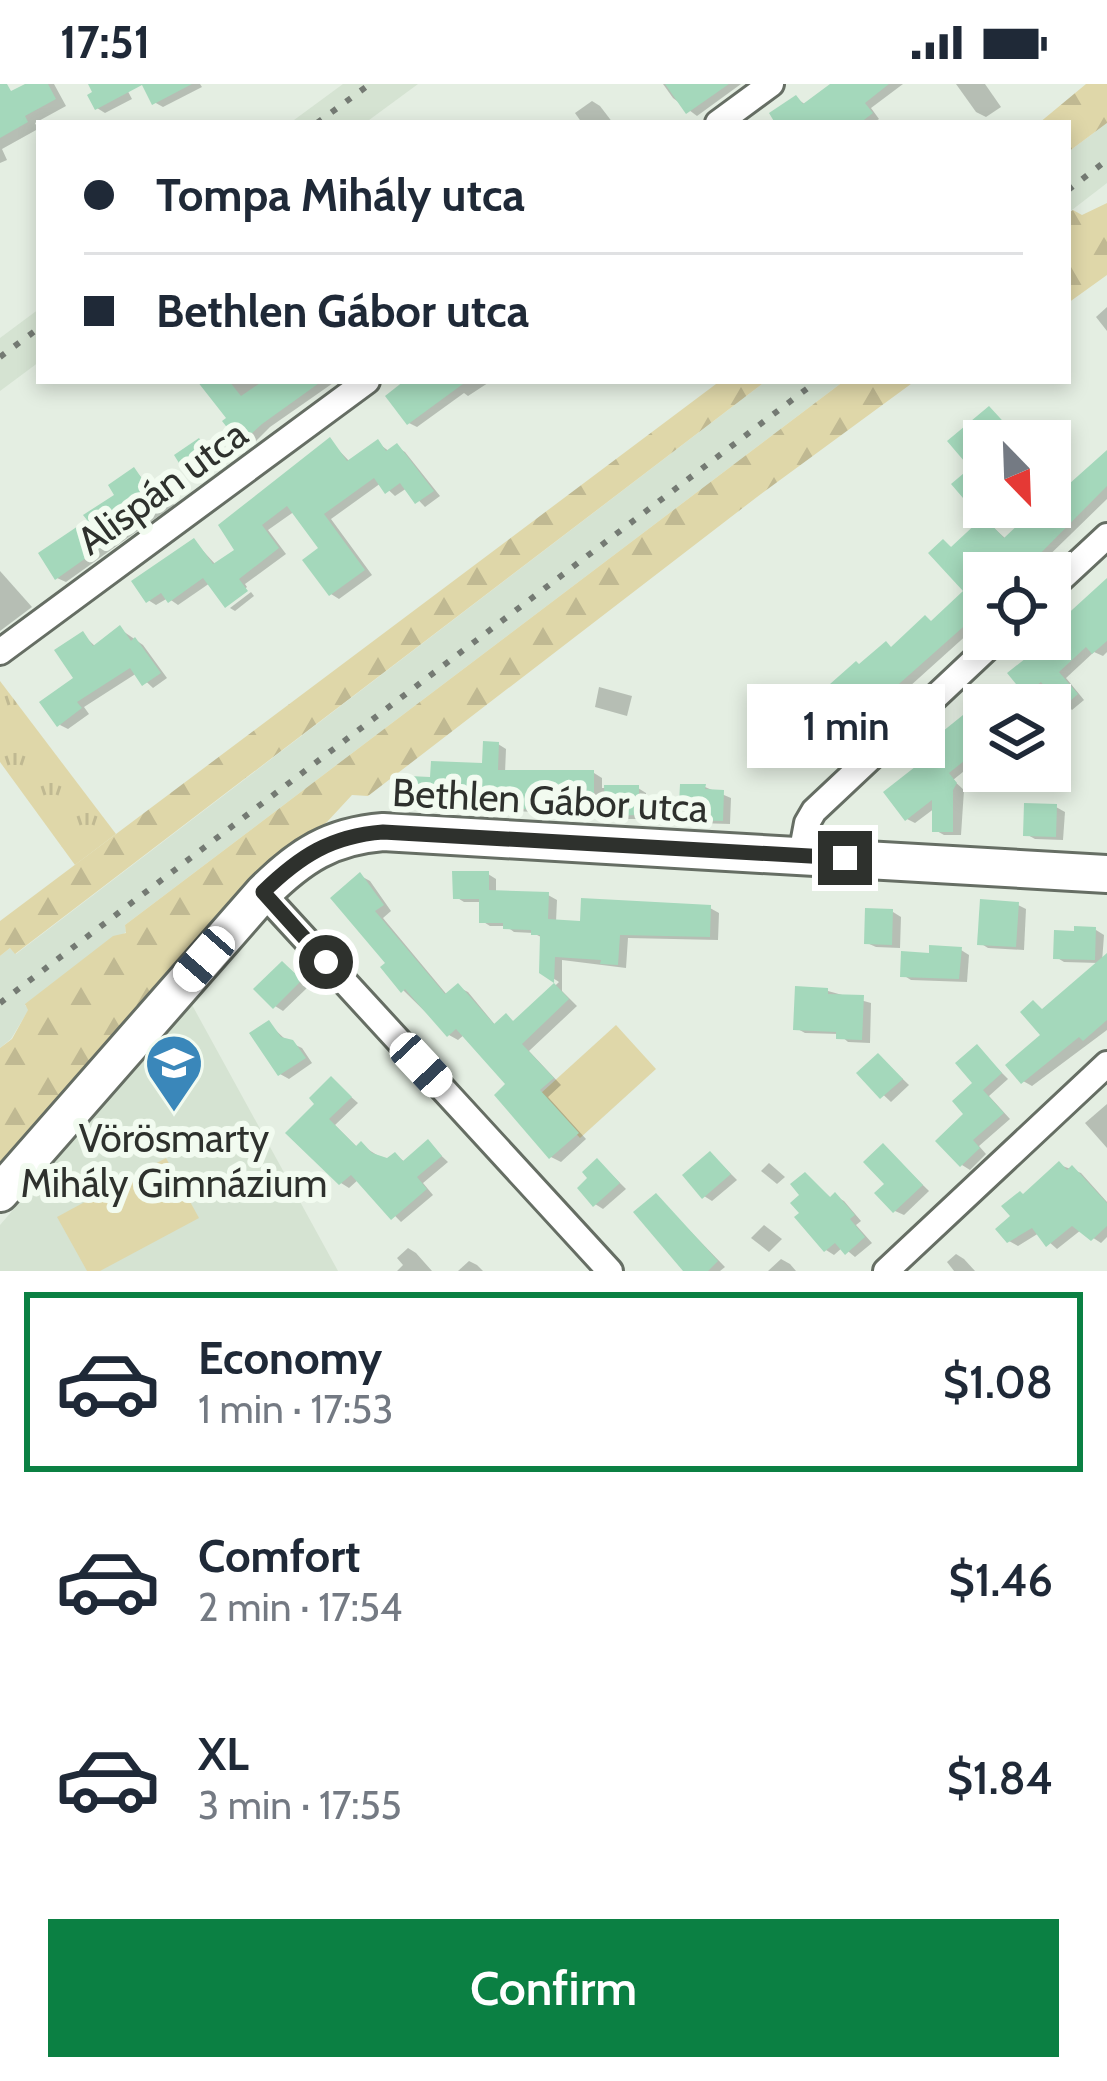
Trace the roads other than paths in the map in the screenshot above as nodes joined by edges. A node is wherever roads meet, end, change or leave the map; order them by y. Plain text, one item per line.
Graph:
1 (771, 84) edge
2 (722, 120) edge
3 (363, 384) edge
4 (1107, 536) edge
5 (1071, 570) edge
6 (0, 652) edge
7 (975, 660) edge
8 (801, 855) junction
9 (1107, 874) edge
10 (263, 892) junction
11 (1107, 1064) edge
12 (0, 1192) edge
13 (610, 1271) edge
14 (886, 1271) edge

1 - 2 street
3 - 6 street, Alispán utca
4 - 5 street
7 - 8 street
8 - 9 street, Bethlen Gábor utca
8 - 10 street, Bethlen Gábor utca
10 - 12 street, Bethlen Gábor utca
10 - 13 street
11 - 14 street

